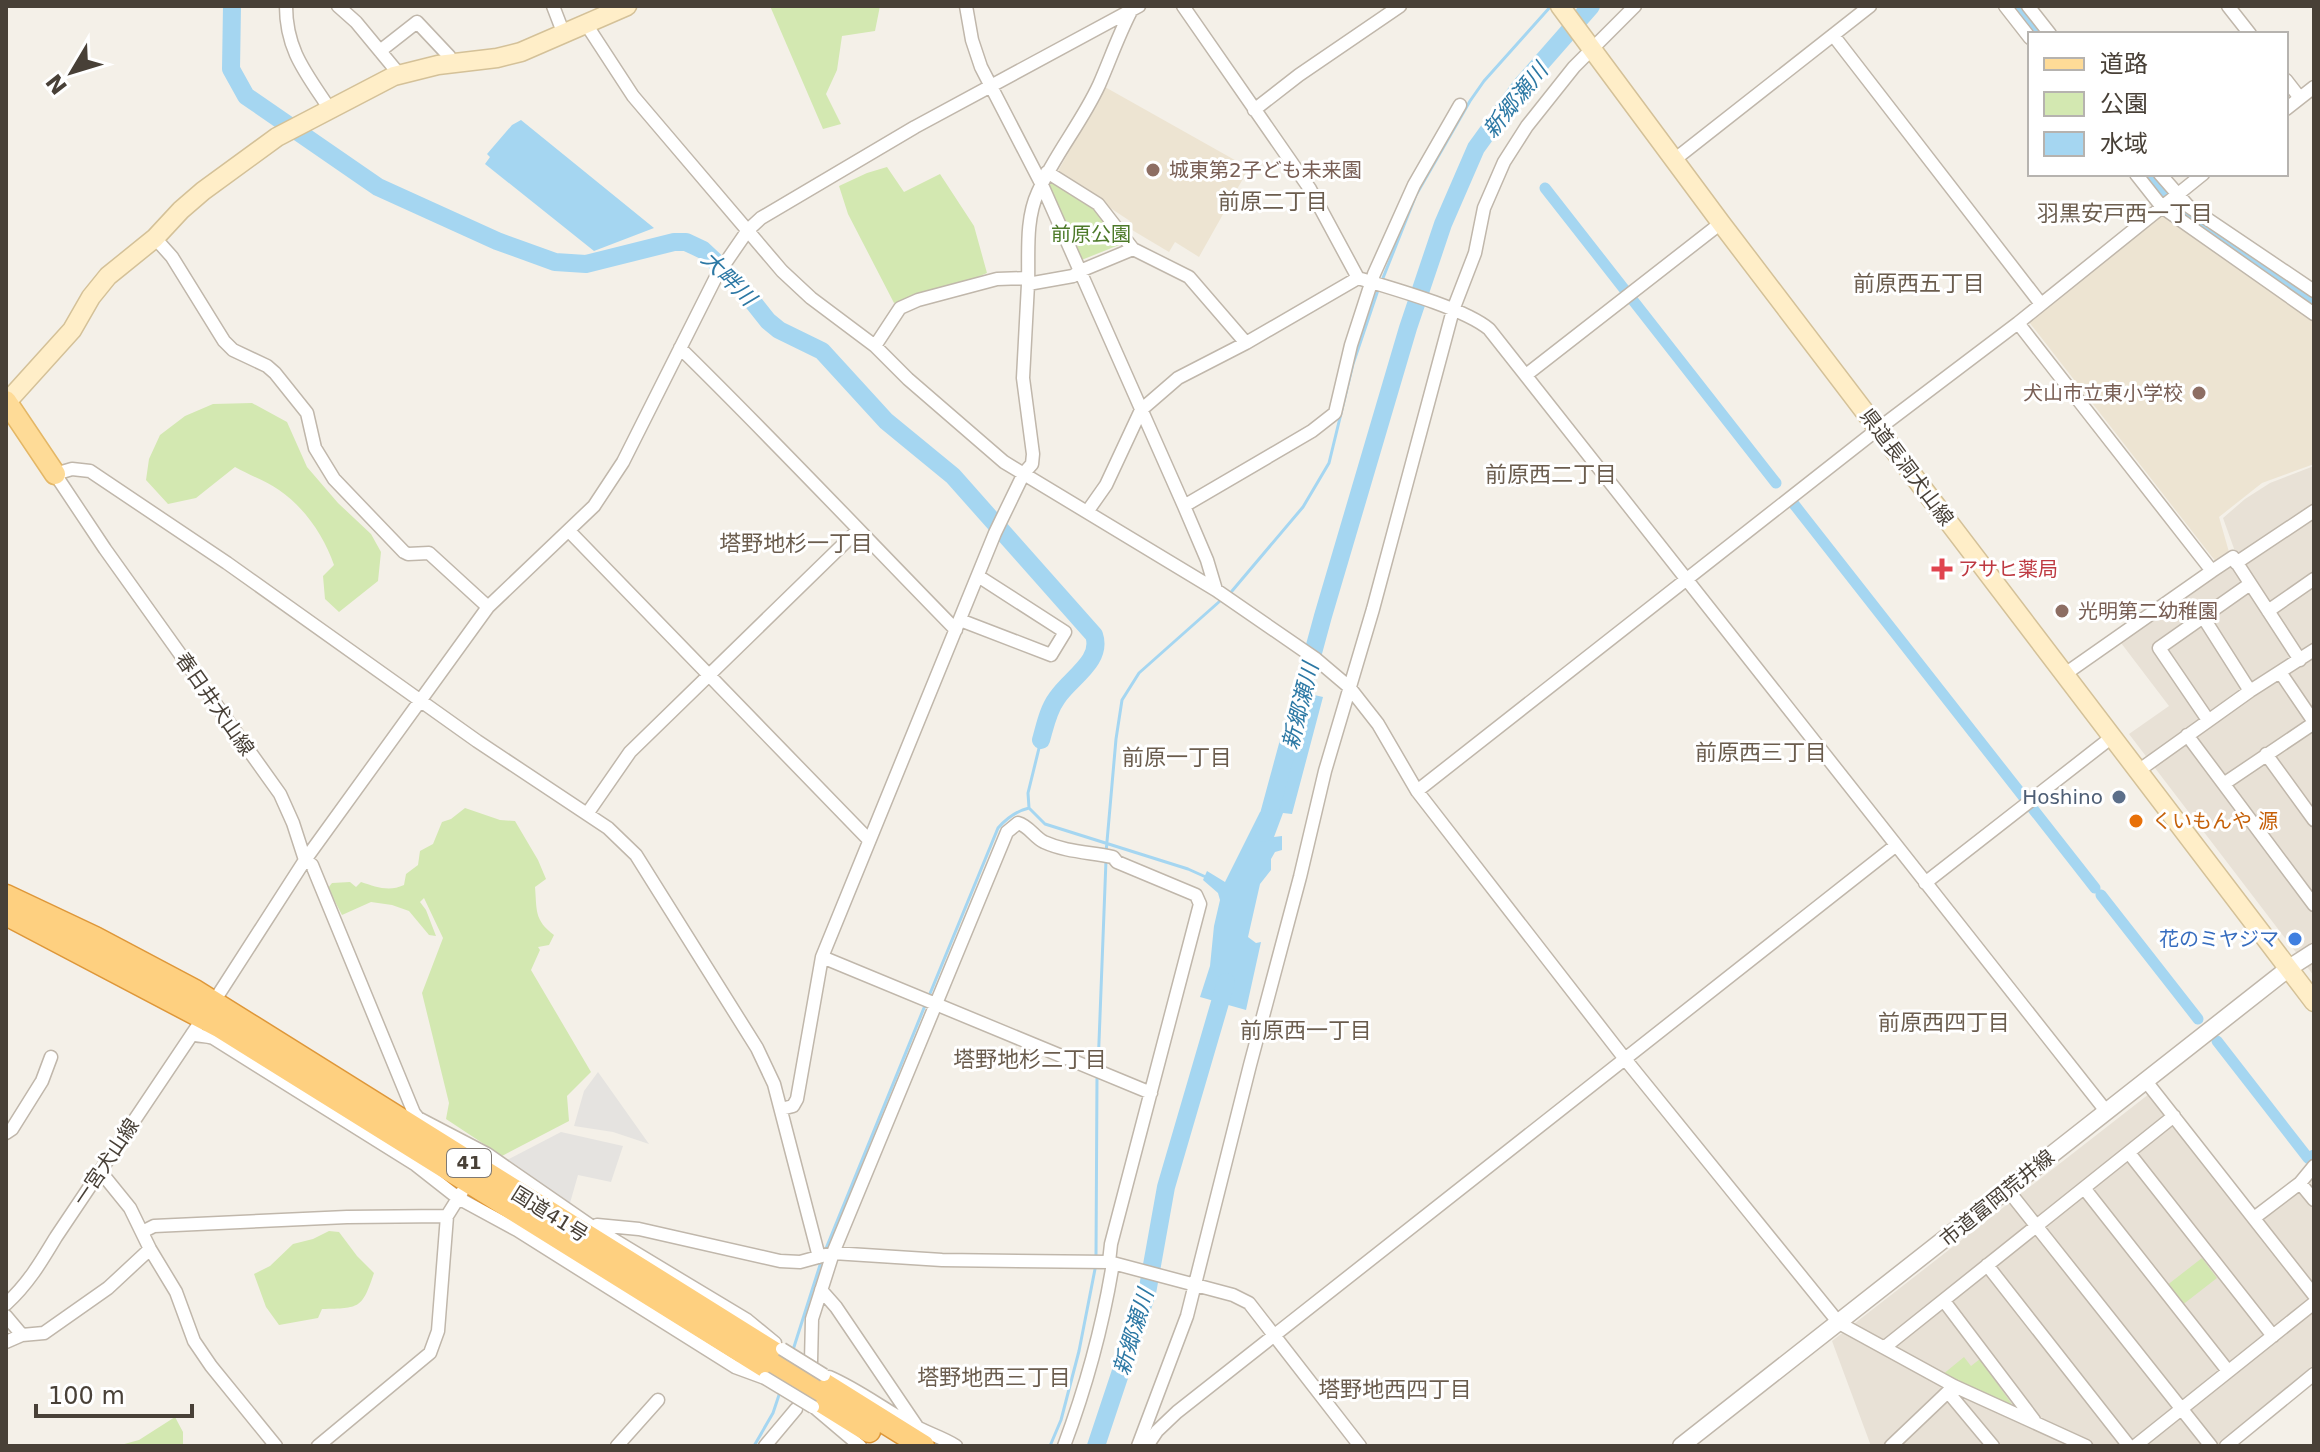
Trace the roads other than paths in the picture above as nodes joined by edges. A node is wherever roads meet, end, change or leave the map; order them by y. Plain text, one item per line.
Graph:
1 (286, 6) edge
2 (338, 6) edge
3 (553, 6) edge
4 (627, 6) edge
5 (966, 6) edge
6 (1183, 6) edge
7 (1400, 6) edge
8 (1635, 6) edge
9 (1870, 6) edge
10 (2005, 6) edge
11 (2028, 6) edge
12 (2228, 6) edge
13 (1135, 8) edge
14 (1562, 9) edge
15 (586, 24) junction
16 (563, 32) junction
17 (2048, 32) edge
18 (2248, 32) edge
19 (1833, 35) junction
20 (2028, 35) edge
21 (1592, 49) junction
22 (380, 51) junction
23 (452, 63) junction
24 (399, 74) junction
25 (2288, 83) edge
26 (991, 86) junction
27 (2314, 87) edge
28 (2300, 98) junction
29 (1460, 105) dead end
30 (2288, 107) edge
31 (329, 108) junction
32 (1254, 110) junction
33 (1674, 160) junction
34 (1047, 172) junction
35 (2139, 176) edge
36 (2161, 176) edge
37 (2201, 176) edge
38 (1042, 185) junction
39 (2170, 201) junction
40 (1721, 223) junction
41 (748, 230) junction
42 (155, 238) junction
43 (1133, 249) junction
44 (1080, 271) junction
45 (1358, 278) junction
46 (1028, 281) junction
47 (1372, 282) junction
48 (2314, 291) edge
49 (2041, 304) junction
50 (1453, 310) junction
51 (2314, 314) edge
52 (2018, 323) junction
53 (1246, 343) junction
54 (875, 346) junction
55 (680, 348) junction
56 (1526, 375) junction
57 (6, 402) edge
58 (1141, 410) junction
59 (1878, 429) junction
60 (1024, 473) junction
61 (55, 474) junction
62 (1184, 506) junction
63 (2314, 511) edge
64 (1087, 512) junction
65 (858, 530) junction
66 (569, 531) junction
67 (2236, 563) junction
68 (2212, 571) junction
69 (978, 576) junction
70 (1687, 579) junction
71 (2314, 579) edge
72 (2250, 584) junction
73 (1216, 590) junction
74 (488, 607) junction
75 (2268, 611) junction
76 (2203, 617) junction
77 (958, 625) junction
78 (2314, 650) edge
79 (2300, 660) junction
80 (2280, 672) junction
81 (2065, 674) junction
82 (709, 675) junction
83 (1349, 687) junction
84 (2250, 691) junction
85 (420, 700) junction
86 (2208, 720) junction
87 (2314, 722) edge
88 (2187, 735) junction
89 (2112, 737) junction
90 (2266, 754) junction
91 (2138, 771) junction
92 (2225, 783) junction
93 (1417, 791) junction
94 (587, 814) junction
95 (2314, 820) edge
96 (869, 840) junction
97 (1895, 846) junction
98 (305, 860) junction
99 (2314, 879) edge
100 (1925, 883) junction
101 (6, 886) edge
102 (2301, 888) junction
103 (6, 896) edge
104 (2314, 905) edge
105 (6, 914) edge
106 (95, 938) junction
107 (2314, 952) edge
108 (822, 957) junction
109 (2289, 968) junction
110 (2314, 1002) edge
111 (936, 1003) junction
112 (203, 1018) junction
113 (51, 1057) dead end
114 (1625, 1059) junction
115 (2145, 1080) junction
116 (1151, 1093) junction
117 (781, 1109) junction
118 (2106, 1111) junction
119 (2174, 1116) junction
120 (6, 1133) edge
121 (2129, 1153) junction
122 (2314, 1166) edge
123 (100, 1171) junction
124 (2300, 1183) junction
125 (2084, 1188) junction
126 (2007, 1189) junction
127 (461, 1193) junction
128 (2314, 1200) edge
129 (447, 1216) junction
130 (2254, 1218) junction
131 (591, 1226) junction
132 (2035, 1226) junction
133 (142, 1232) junction
134 (150, 1249) junction
135 (833, 1253) junction
136 (819, 1257) junction
137 (1108, 1262) junction
138 (1987, 1265) junction
139 (1194, 1285) junction
140 (821, 1290) junction
141 (2314, 1295) edge
142 (1944, 1301) junction
143 (2314, 1303) edge
144 (6, 1304) edge
145 (6, 1316) edge
146 (1839, 1323) junction
147 (22, 1335) junction
148 (1273, 1335) junction
149 (2273, 1336) junction
150 (6, 1342) edge
151 (1885, 1347) junction
152 (811, 1362) dead end
153 (2228, 1371) junction
154 (2314, 1374) edge
155 (1951, 1389) junction
156 (658, 1400) dead end
157 (2181, 1407) junction
158 (796, 1409) dead end
159 (2036, 1423) junction
160 (921, 1437) edge
161 (1906, 1441) edge
162 (276, 1446) edge
163 (318, 1446) edge
164 (617, 1446) edge
165 (765, 1446) edge
166 (860, 1446) edge
167 (894, 1446) edge
168 (956, 1446) edge
169 (1064, 1446) edge
170 (1138, 1446) edge
171 (1147, 1446) edge
172 (1360, 1446) edge
173 (1681, 1446) edge
174 (1891, 1446) edge
175 (1993, 1446) edge
176 (2086, 1446) edge
177 (2132, 1446) edge
178 (2211, 1446) edge
179 (2226, 1446) edge

1 - 31 street
2 - 22 street
3 - 16 street
4 - 15 main road
5 - 26 street
6 - 32 street
7 - 32 street
8 - 21 street
9 - 19 street
10 - 20 street
11 - 17 street
12 - 18 street
13 - 26 street
13 - 34 street
14 - 21 main road, 県道長洞犬山線
15 - 16 main road
15 - 41 street
16 - 23 main road
19 - 33 street
19 - 49 street
21 - 33 main road, 県道長洞犬山線
21 - 50 street
22 - 23 street
22 - 24 street
23 - 24 main road
24 - 31 main road
25 - 28 street
26 - 38 street
26 - 41 street
27 - 28 street
28 - 30 street
29 - 47 street
31 - 42 main road
32 - 45 street
33 - 40 main road, 県道長洞犬山線
34 - 38 street
34 - 43 street
35 - 39 street
36 - 39 street
37 - 39 street
38 - 44 street
38 - 46 street
39 - 48 street
39 - 49 street
39 - 51 street
40 - 56 street
40 - 59 main road, 県道長洞犬山線
41 - 54 street
41 - 55 street
42 - 57 main road
42 - 74 street
43 - 44 street
43 - 53 street
44 - 46 street
44 - 58 street
45 - 47 street
45 - 53 street
46 - 54 street
46 - 60 street
47 - 50 street
47 - 62 street
49 - 52 street
50 - 56 street
50 - 83 street
52 - 59 street
52 - 68 street
53 - 58 street
54 - 60 street
55 - 65 street
55 - 66 street
56 - 70 street
57 - 61 main road, 春日井犬山線
58 - 62 street
58 - 64 street
59 - 70 street
59 - 81 main road, 県道長洞犬山線
60 - 64 street
60 - 69 street
61 - 85 street
61 - 98 street, 春日井犬山線
62 - 73 street
63 - 67 street
64 - 73 street
65 - 77 street
65 - 82 street
66 - 74 street
66 - 82 street
67 - 68 street
67 - 72 street
68 - 81 street
69 - 77 street
69 - 77 street
70 - 93 street
70 - 97 street
71 - 75 street
72 - 75 street
72 - 76 street
73 - 83 street
74 - 85 street
75 - 79 street
76 - 84 street
76 - 86 street
77 - 96 street
78 - 79 street
79 - 80 street
80 - 84 street
80 - 87 street
81 - 89 main road, 県道長洞犬山線
82 - 94 street
82 - 96 street
83 - 93 street
83 - 139 street
84 - 86 street
85 - 94 street
85 - 98 street
86 - 88 street
87 - 90 street
88 - 91 street
88 - 92 street
89 - 91 main road, 県道長洞犬山線
89 - 100 street
90 - 92 street
90 - 95 street
91 - 109 main road, 県道長洞犬山線
92 - 102 street
93 - 114 street
94 - 117 street
96 - 108 street
97 - 100 street
97 - 114 street
98 - 112 street
98 - 131 street, 春日井犬山線
99 - 102 street
100 - 118 street
101 - 106 highway
102 - 104 street
103 - 106 highway, 国道41号 / 41
105 - 112 highway, 国道41号 / 41
106 - 112 highway, 国道41号 / 41
107 - 109 street, 市道富岡荒井線
108 - 111 street
108 - 117 street
109 - 110 main road, 県道長洞犬山線
109 - 115 street, 市道富岡荒井線
111 - 116 street
111 - 116 street
111 - 135 street
112 - 123 street, 一宮犬山線
112 - 127 street
112 - 160 highway, 国道41号 / 41
112 - 167 highway, 国道41号 / 41
113 - 120 street
114 - 146 street
114 - 148 street
115 - 118 street, 市道富岡荒井線
115 - 119 street
116 - 137 street
117 - 136 street
118 - 126 street, 市道富岡荒井線
119 - 121 street
119 - 130 street
121 - 125 street
121 - 149 street
122 - 124 street
123 - 133 street
123 - 144 street, 一宮犬山線
124 - 128 street
124 - 130 street
125 - 132 street
125 - 153 street
126 - 132 street
126 - 146 street, 市道富岡荒井線
127 - 129 street
127 - 166 street, bridge
129 - 133 street
129 - 163 street
130 - 141 street
131 - 136 street
131 - 160 street, 春日井犬山線, bridge
132 - 138 street
132 - 157 street
133 - 134 street
134 - 147 street
134 - 162 street
135 - 136 street
135 - 137 street
135 - 140 street
137 - 139 street
137 - 169 street
138 - 142 street
138 - 177 street
139 - 148 street
139 - 170 street
140 - 152 street
140 - 160 street
142 - 151 street
142 - 159 street
143 - 149 street
145 - 147 street
146 - 151 street
146 - 173 street, 市道富岡荒井線
147 - 150 street
148 - 171 street
148 - 172 street
149 - 153 street
151 - 155 street
153 - 157 street
154 - 179 street
155 - 159 street
155 - 161 street
155 - 175 street
156 - 164 street
157 - 177 street
157 - 178 street
158 - 165 street
159 - 176 street
160 - 168 street, 春日井犬山線
161 - 174 street

